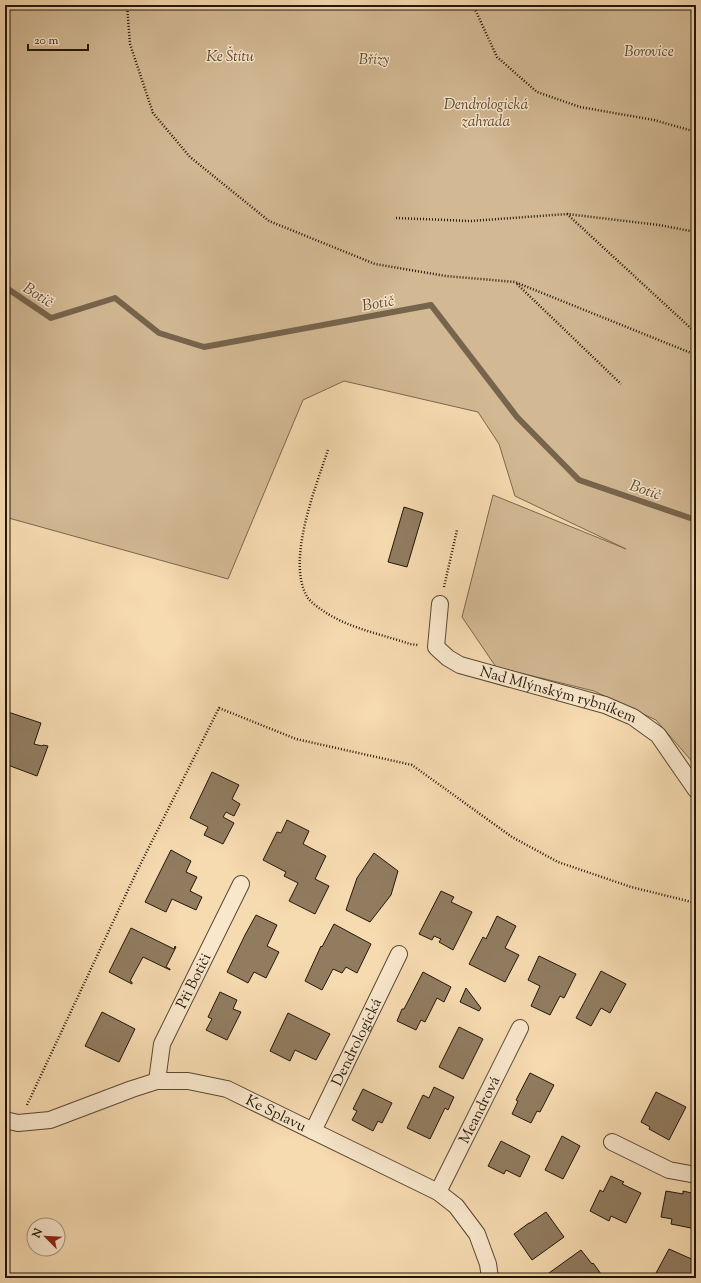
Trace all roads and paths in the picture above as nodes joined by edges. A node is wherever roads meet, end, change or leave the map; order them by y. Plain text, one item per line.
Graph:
1 (127, 5) edge
2 (473, 5) edge
3 (696, 132) edge
4 (567, 214) junction
5 (396, 218) dead end
6 (696, 232) edge
7 (515, 282) junction
8 (696, 333) edge
9 (696, 355) edge
10 (621, 384) dead end
11 (328, 450) dead end
12 (457, 530) dead end
13 (440, 604) joint
14 (436, 647) junction
15 (696, 790) edge
16 (241, 884) dead end
17 (696, 903) edge
18 (399, 954) dead end
19 (520, 1028) dead end
20 (157, 1081) junction
21 (12, 1121) edge
22 (313, 1131) junction
23 (612, 1142) dead end
24 (696, 1175) edge
25 (438, 1192) junction
26 (490, 1278) edge

1 - 7 path
2 - 3 path
4 - 5 path
4 - 6 path
4 - 8 path
7 - 9 path
7 - 10 path
11 - 14 path
12 - 13 path
13 - 14 street
14 - 15 street, Nad Mlýnským rybníkem
16 - 20 street, Při Botiči
17 - 21 path
18 - 22 street, Dendrologická
19 - 25 street, Meandrová
20 - 21 street, Ke Splavu
20 - 22 street, Ke Splavu
22 - 25 street, Ke Splavu
23 - 24 street
25 - 26 street, Ke Splavu

